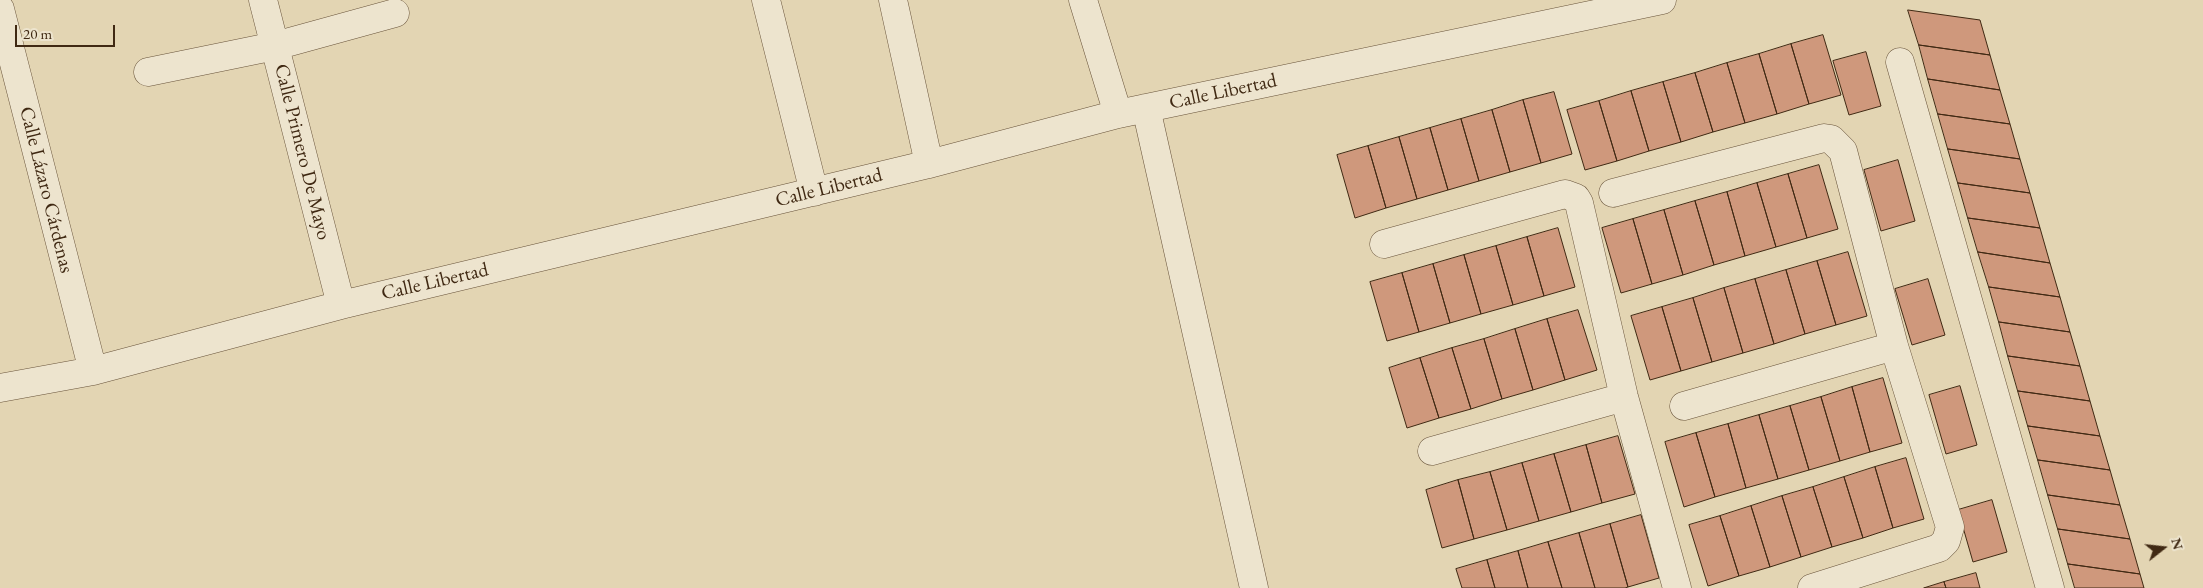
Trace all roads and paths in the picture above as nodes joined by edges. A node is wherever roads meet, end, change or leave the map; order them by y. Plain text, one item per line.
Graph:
1 (263, 0) edge
2 (766, 0) edge
3 (893, 0) edge
4 (1083, 0) edge
5 (1662, 0) edge
6 (0, 10) edge
7 (396, 13) dead end
8 (275, 46) junction
9 (1900, 62) dead end
10 (148, 72) dead end
11 (1146, 108) junction
12 (1118, 114) junction
13 (929, 164) junction
14 (814, 192) junction
15 (1613, 193) dead end
16 (1384, 244) dead end
17 (341, 305) junction
18 (1894, 346) junction
19 (93, 372) junction
20 (0, 388) edge
21 (1624, 397) junction
22 (1684, 406) dead end
23 (1432, 450) dead end
24 (1254, 588) edge
25 (1677, 588) edge
26 (1812, 588) edge
27 (2050, 588) edge

1 - 8 street, Calle Primero De Mayo
2 - 14 street
3 - 13 street
4 - 12 street
5 - 11 street, Calle Libertad
6 - 19 street, Calle Lázaro Cárdenas
7 - 8 street
8 - 10 street
8 - 17 street, Calle Primero De Mayo
9 - 27 street
11 - 12 street, Calle Libertad
11 - 24 street
12 - 13 street, Calle Libertad
13 - 14 street, Calle Libertad
14 - 17 street, Calle Libertad
15 - 18 street
16 - 21 street
17 - 19 street, Calle Libertad
18 - 22 street
18 - 26 street
19 - 20 street, Calle Libertad
21 - 23 street
21 - 25 street

